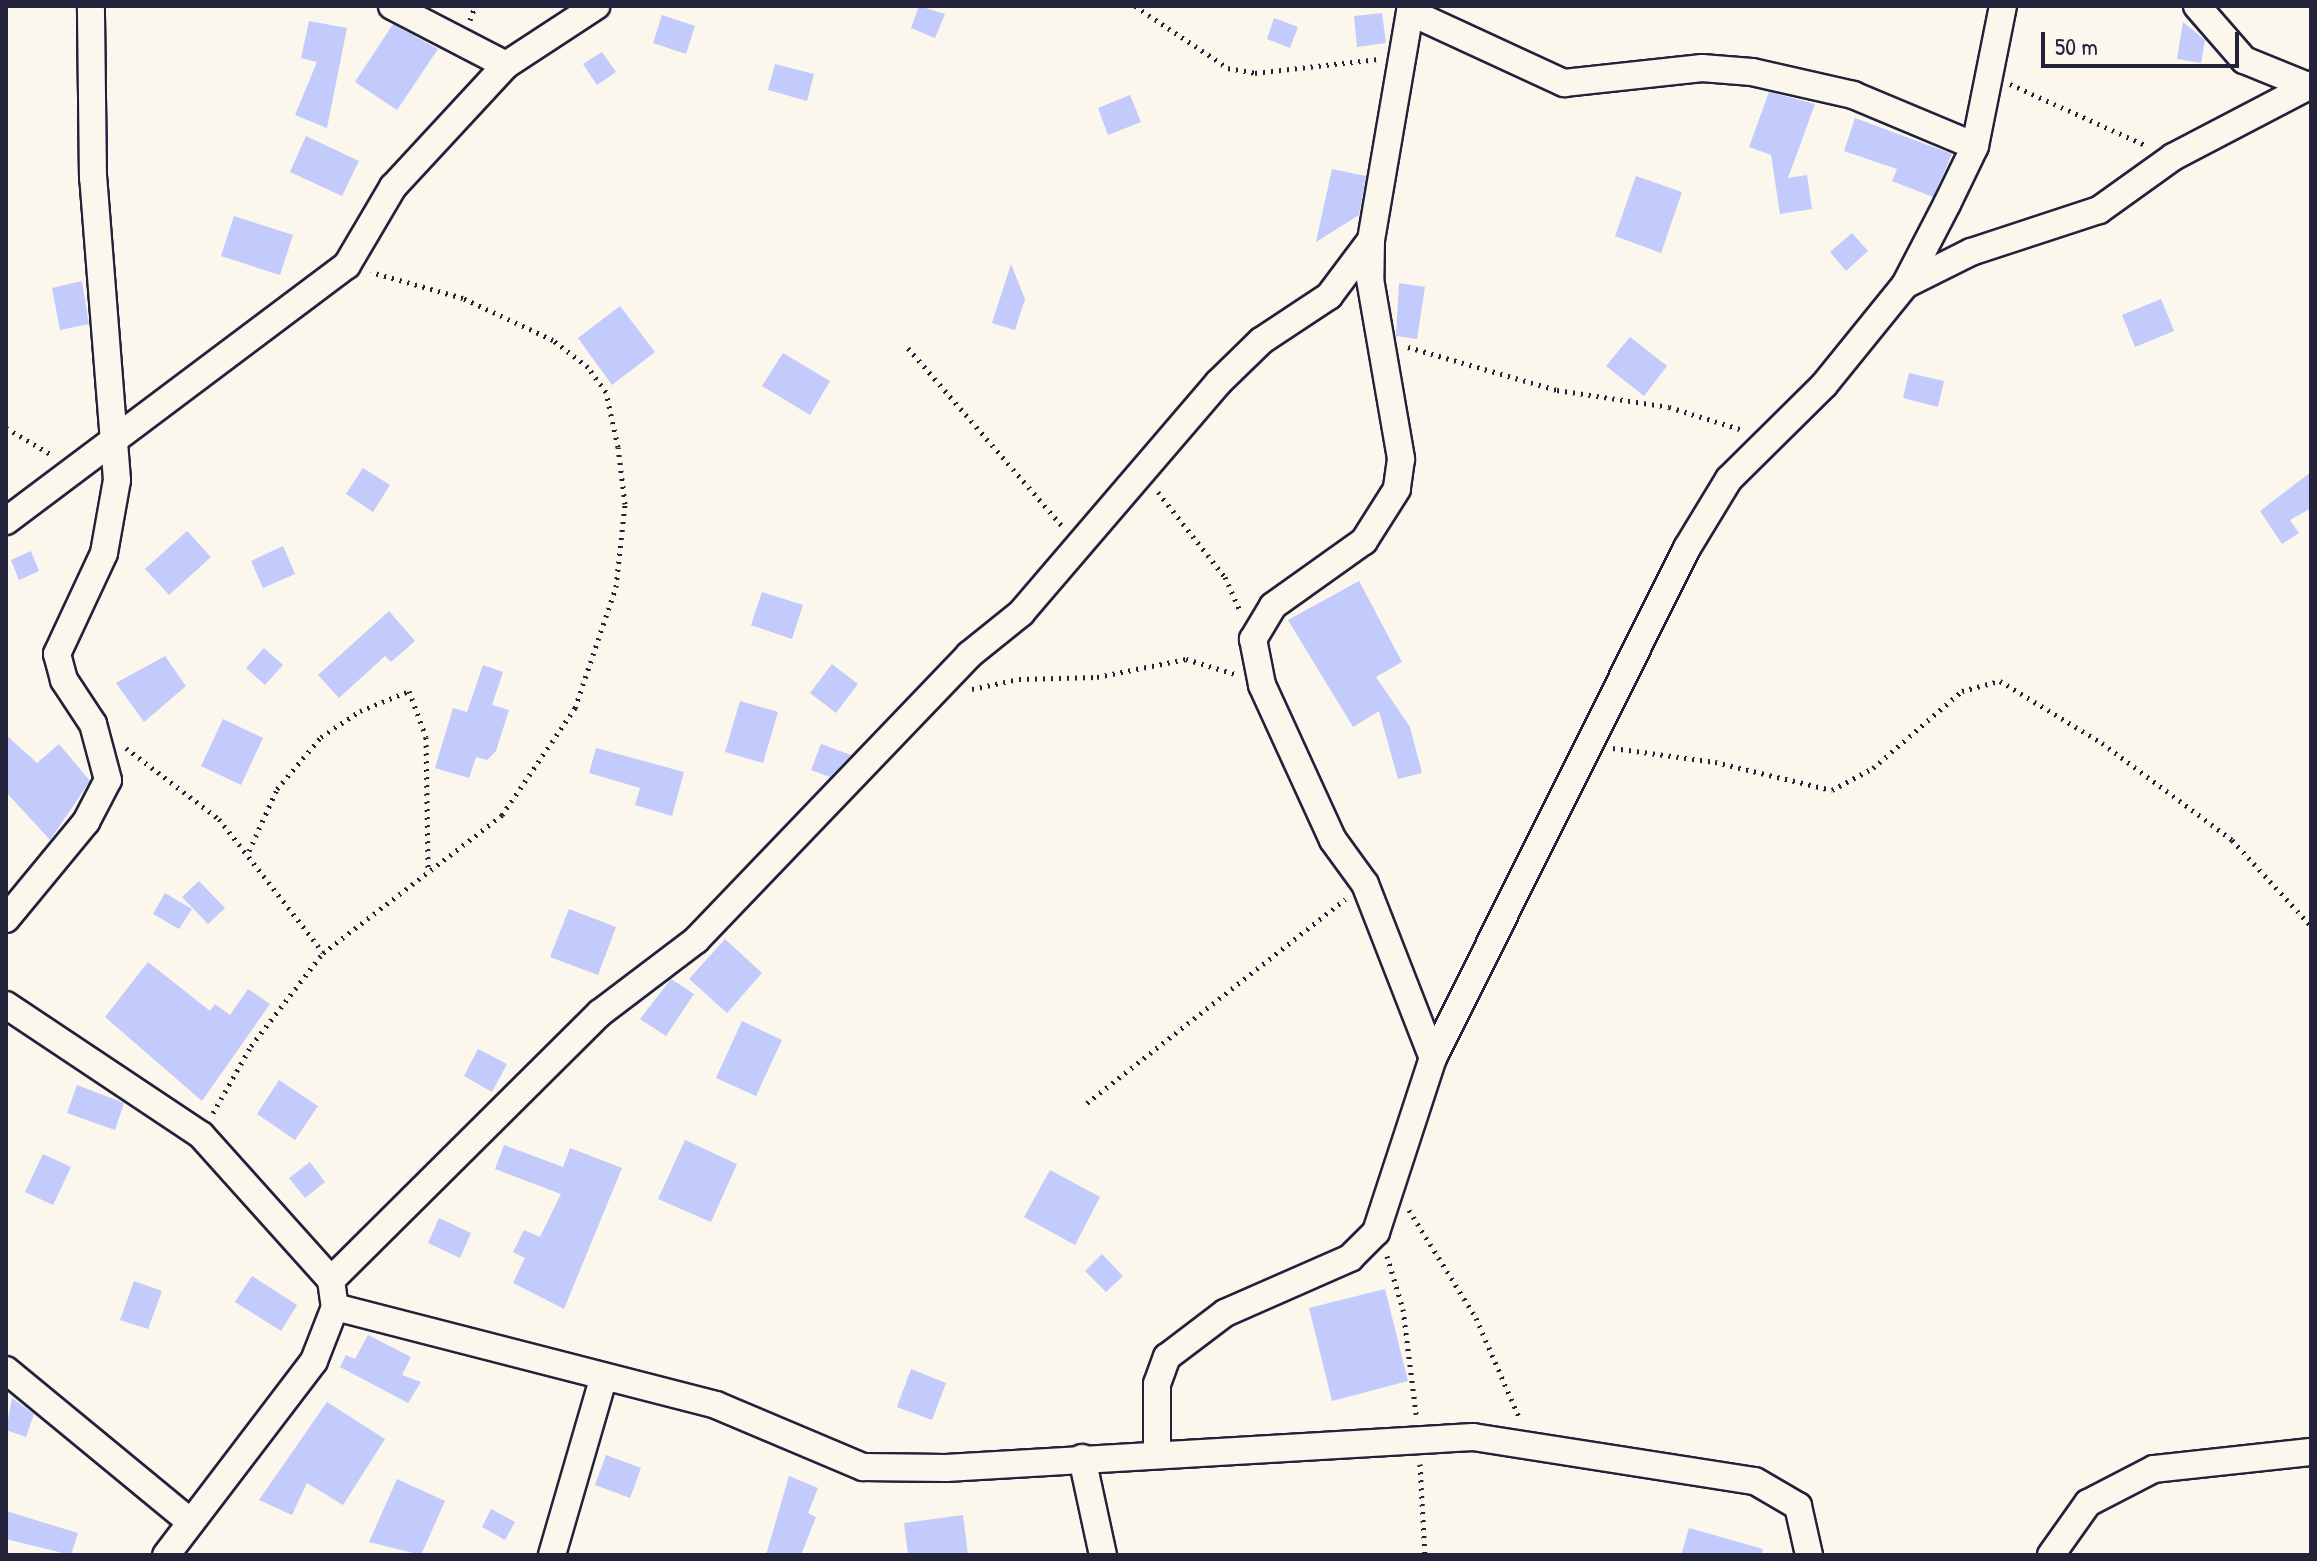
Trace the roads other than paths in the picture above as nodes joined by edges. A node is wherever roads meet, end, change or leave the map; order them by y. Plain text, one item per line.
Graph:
1 (91, 6) edge
2 (392, 6) edge
3 (596, 6) edge
4 (2003, 6) edge
5 (2197, 6) edge
6 (1410, 9) edge
7 (506, 65) junction
8 (2310, 86) edge
9 (1975, 146) junction
10 (1371, 240) junction
11 (1905, 285) junction
12 (118, 430) junction
13 (6, 521) edge
14 (6, 919) edge
15 (6, 1005) edge
16 (1433, 1058) junction
17 (331, 1280) junction
18 (335, 1307) junction
19 (6, 1370) edge
20 (603, 1380) junction
21 (1157, 1452) junction
22 (2311, 1452) edge
23 (1082, 1458) junction
24 (189, 1521) junction
25 (166, 1555) edge
26 (552, 1555) edge
27 (1103, 1555) edge
28 (1809, 1555) edge
29 (2051, 1555) edge

1 - 12 street
2 - 7 street
3 - 7 street
4 - 9 street
5 - 8 street
6 - 9 street
6 - 10 street
7 - 12 street
8 - 11 street
9 - 11 street
10 - 16 street
10 - 17 street
11 - 16 street
12 - 13 street
12 - 14 street
15 - 17 street
16 - 21 street
17 - 18 street
18 - 20 street
18 - 24 street
19 - 24 street
20 - 23 street
20 - 26 street
21 - 23 street
21 - 28 street
22 - 29 street
23 - 27 street
24 - 25 street

